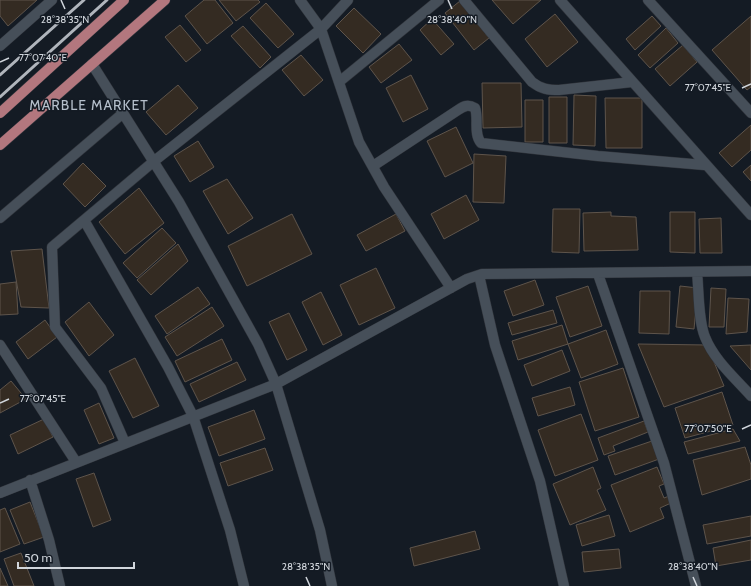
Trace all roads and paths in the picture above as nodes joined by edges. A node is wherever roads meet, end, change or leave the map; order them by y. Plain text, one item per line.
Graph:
1 (52, 0) edge
2 (124, 0) edge
3 (165, 0) edge
4 (300, 0) edge
5 (348, 0) edge
6 (439, 0) edge
7 (464, 0) edge
8 (560, 0) edge
9 (648, 0) edge
10 (321, 29) junction
11 (0, 46) edge
12 (92, 64) junction
13 (339, 82) junction
14 (632, 82) junction
15 (0, 113) edge
16 (751, 113) edge
17 (122, 114) junction
18 (0, 145) edge
19 (153, 162) junction
20 (704, 165) junction
21 (373, 166) junction
22 (751, 215) edge
23 (0, 218) edge
24 (84, 220) junction
25 (751, 271) edge
26 (697, 272) junction
27 (598, 274) junction
28 (479, 275) junction
29 (451, 288) junction
30 (0, 345) edge
31 (276, 384) junction
32 (751, 396) edge
33 (193, 416) junction
34 (125, 443) junction
35 (76, 462) junction
36 (30, 480) junction
37 (0, 493) edge
38 (60, 586) edge
39 (244, 586) edge
40 (332, 586) edge
41 (564, 586) edge
42 (696, 586) edge

1 - 11 street
2 - 15 main road
3 - 12 main road
4 - 10 street
5 - 10 street
6 - 13 street
7 - 14 street
8 - 14 street
9 - 16 street
10 - 13 street
10 - 19 street
12 - 17 street
12 - 18 main road
13 - 21 street
14 - 20 street
17 - 19 street
17 - 23 street
19 - 24 street
19 - 31 street
20 - 21 street
20 - 22 street
21 - 29 street
24 - 33 street
24 - 34 street
25 - 26 street
26 - 27 street
26 - 32 street
27 - 28 street
27 - 42 street
28 - 29 street
28 - 41 street
29 - 31 street
30 - 35 street
31 - 33 street
31 - 40 street
33 - 34 street
33 - 39 street
34 - 35 street
35 - 36 street
36 - 37 street
36 - 38 street

